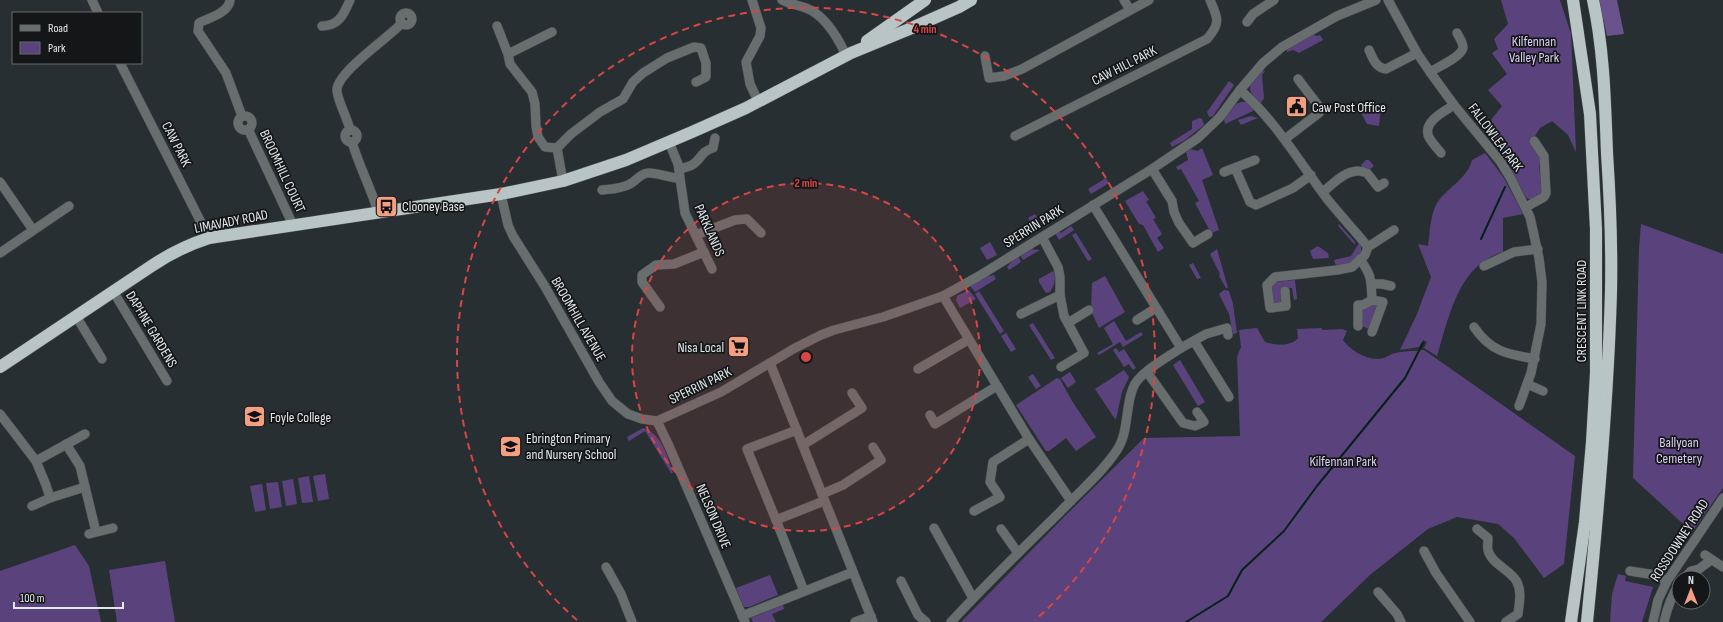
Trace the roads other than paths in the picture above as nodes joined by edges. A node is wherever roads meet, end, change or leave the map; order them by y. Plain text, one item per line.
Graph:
1 (92, 0) edge
2 (230, 0) edge
3 (350, 0) edge
4 (752, 0) edge
5 (782, 0) edge
6 (925, 0) edge
7 (971, 0) edge
8 (1124, 0) edge
9 (1149, 0) edge
10 (1210, 0) edge
11 (1274, 0) edge
12 (1376, 0) edge
13 (1388, 0) edge
14 (1566, 0) edge
15 (1573, 0) edge
16 (1593, 0) edge
17 (1130, 10) junction
18 (98, 12) edge
19 (1247, 22) dead end
20 (1576, 22) junction
21 (402, 23) dead end
22 (322, 26) dead end
23 (497, 26) dead end
24 (552, 32) dead end
25 (1457, 33) dead end
26 (1369, 50) dead end
27 (1417, 53) junction
28 (508, 54) junction
29 (849, 54) junction
30 (985, 56) dead end
31 (121, 64) edge
32 (1430, 72) junction
33 (1298, 79) dead end
34 (696, 82) dead end
35 (1240, 90) junction
36 (758, 101) junction
37 (1454, 105) junction
38 (1015, 136) dead end
39 (715, 138) dead end
40 (1285, 139) junction
41 (1534, 141) dead end
42 (669, 142) junction
43 (557, 148) junction
44 (1441, 154) dead end
45 (1255, 160) dead end
46 (1235, 168) junction
47 (679, 169) junction
48 (1152, 169) junction
49 (1224, 172) dead end
50 (1311, 175) junction
51 (679, 178) junction
52 (563, 181) junction
53 (0, 182) edge
54 (1384, 183) dead end
55 (602, 190) dead end
56 (1323, 192) junction
57 (501, 194) junction
58 (1094, 205) junction
59 (69, 206) dead end
60 (1526, 207) junction
61 (378, 212) junction
62 (293, 226) junction
63 (33, 230) junction
64 (1394, 230) dead end
65 (761, 233) dead end
66 (1208, 234) dead end
67 (696, 235) junction
68 (1042, 237) junction
69 (209, 238) junction
70 (1368, 247) junction
71 (1538, 249) junction
72 (704, 252) junction
73 (0, 253) edge
74 (1360, 260) junction
75 (1484, 266) dead end
76 (712, 269) dead end
77 (1372, 284) junction
78 (1391, 286) dead end
79 (113, 291) junction
80 (1285, 291) dead end
81 (1060, 295) junction
82 (943, 296) junction
83 (1372, 300) junction
84 (660, 307) dead end
85 (1156, 308) junction
86 (1089, 310) dead end
87 (1021, 314) dead end
88 (76, 316) junction
89 (1138, 320) dead end
90 (1068, 323) junction
91 (1358, 326) dead end
92 (1474, 327) dead end
93 (1372, 332) dead end
94 (1228, 335) dead end
95 (968, 340) junction
96 (1194, 341) junction
97 (1181, 348) junction
98 (102, 359) dead end
99 (1535, 359) junction
100 (770, 363) junction
101 (0, 367) edge
102 (1061, 367) dead end
103 (918, 369) dead end
104 (1147, 372) junction
105 (167, 381) dead end
106 (1527, 384) junction
107 (998, 386) junction
108 (1543, 391) dead end
109 (852, 392) dead end
110 (1229, 396) dead end
111 (1519, 406) dead end
112 (1197, 412) dead end
113 (0, 414) edge
114 (930, 415) dead end
115 (657, 421) junction
116 (797, 430) junction
117 (85, 434) dead end
118 (1029, 439) junction
119 (66, 444) junction
120 (803, 445) junction
121 (873, 446) dead end
122 (36, 461) junction
123 (85, 487) junction
124 (823, 497) junction
125 (50, 498) junction
126 (1723, 498) edge
127 (1071, 501) junction
128 (32, 506) dead end
129 (974, 511) dead end
130 (776, 520) junction
131 (113, 528) dead end
132 (934, 528) dead end
133 (1001, 529) dead end
134 (1477, 529) dead end
135 (1424, 551) dead end
136 (1018, 553) junction
137 (1723, 566) edge
138 (606, 567) dead end
139 (1695, 570) edge
140 (1630, 571) dead end
141 (853, 572) junction
142 (901, 581) dead end
143 (1667, 581) junction
144 (804, 591) junction
145 (1378, 592) dead end
146 (973, 598) junction
147 (1671, 600) edge
148 (744, 619) edge
149 (872, 619) edge
150 (632, 622) edge
151 (855, 622) edge
152 (926, 622) edge
153 (951, 622) edge
154 (1401, 622) edge
155 (1470, 622) edge
156 (1506, 622) edge
157 (1571, 622) edge
158 (1587, 622) edge
159 (1653, 622) edge
160 (1664, 622) edge

1 - 18 street
2 - 62 street, BROOMHILL COURT
3 - 22 street
4 - 36 street
5 - 29 street
6 - 29 highway
7 - 29 highway
8 - 17 street
9 - 17 street
10 - 38 street, CAW HILL PARK
11 - 19 street
12 - 35 street, SPERRIN PARK
13 - 27 street, FALLOWLEA PARK
14 - 20 highway
15 - 20 highway, CRESCENT LINK ROAD
16 - 158 highway, CRESCENT LINK ROAD
17 - 30 street
20 - 157 highway, CRESCENT LINK ROAD
21 - 61 street
23 - 28 street
24 - 28 street
25 - 32 street
26 - 27 street
27 - 32 street, FALLOWLEA PARK
28 - 43 street
29 - 36 highway, LIMAVADY ROAD
31 - 69 street, CAW PARK
32 - 37 street, FALLOWLEA PARK
33 - 40 street
34 - 43 street
35 - 40 street
35 - 48 street, SPERRIN PARK
36 - 42 highway, LIMAVADY ROAD
37 - 44 street, FALLOWLEA PARK
37 - 60 street, FALLOWLEA PARK
39 - 47 street
40 - 50 street
41 - 60 street, FALLOWLEA PARK
42 - 47 street, PARKLANDS
42 - 52 highway, LIMAVADY ROAD
43 - 52 street
45 - 46 street
46 - 49 street
46 - 50 street
47 - 51 street, PARKLANDS
48 - 58 street, SPERRIN PARK
48 - 66 street
50 - 56 street
51 - 55 street
51 - 67 street, PARKLANDS
52 - 57 highway, LIMAVADY ROAD
53 - 63 street
54 - 56 street
56 - 70 street
57 - 61 highway, LIMAVADY ROAD
57 - 115 street, BROOMHILL AVENUE
58 - 68 street, SPERRIN PARK
58 - 85 street
59 - 63 street
60 - 71 street, FALLOWLEA PARK
61 - 62 highway, LIMAVADY ROAD
62 - 69 highway, LIMAVADY ROAD
63 - 73 street
64 - 70 street
65 - 67 street
67 - 72 street, PARKLANDS
68 - 81 street
68 - 82 street, SPERRIN PARK
69 - 79 highway, LIMAVADY ROAD
70 - 74 street
71 - 75 street
71 - 99 street, FALLOWLEA PARK
72 - 76 street, PARKLANDS
72 - 84 street
74 - 77 street
74 - 80 street
77 - 78 street
77 - 83 street
79 - 88 highway, LIMAVADY ROAD
79 - 105 street, DAPHNE GARDENS
81 - 87 street
81 - 90 street
82 - 95 street
82 - 100 street, SPERRIN PARK
83 - 91 street
83 - 93 street
85 - 89 street
85 - 97 street
86 - 90 street
88 - 98 street
88 - 101 highway, LIMAVADY ROAD
90 - 102 street
92 - 99 street
94 - 96 street
95 - 103 street
95 - 107 street
96 - 97 street
96 - 110 street
97 - 104 street
99 - 106 street, FALLOWLEA PARK
100 - 115 street, SPERRIN PARK
100 - 116 street
104 - 112 street
104 - 127 street
106 - 108 street
106 - 111 street, FALLOWLEA PARK
107 - 114 street
107 - 118 street
109 - 120 street
113 - 122 street
115 - 148 street, NELSON DRIVE
116 - 120 street
116 - 130 street
117 - 119 street
118 - 127 street
118 - 129 street
119 - 122 street
119 - 123 street
120 - 124 street
121 - 124 street
122 - 125 street
123 - 125 street
123 - 131 street
124 - 130 street
124 - 141 street
125 - 128 street
126 - 143 street, ROSSDOWNEY ROAD
127 - 136 street
130 - 144 street
132 - 146 street
133 - 136 street
134 - 156 street
135 - 155 street
136 - 146 street
137 - 139 street
138 - 150 street
140 - 143 street
141 - 144 street
141 - 149 street
142 - 152 street
143 - 159 street, ROSSDOWNEY ROAD
144 - 148 street
145 - 154 street
146 - 153 street
147 - 160 street
149 - 151 street

